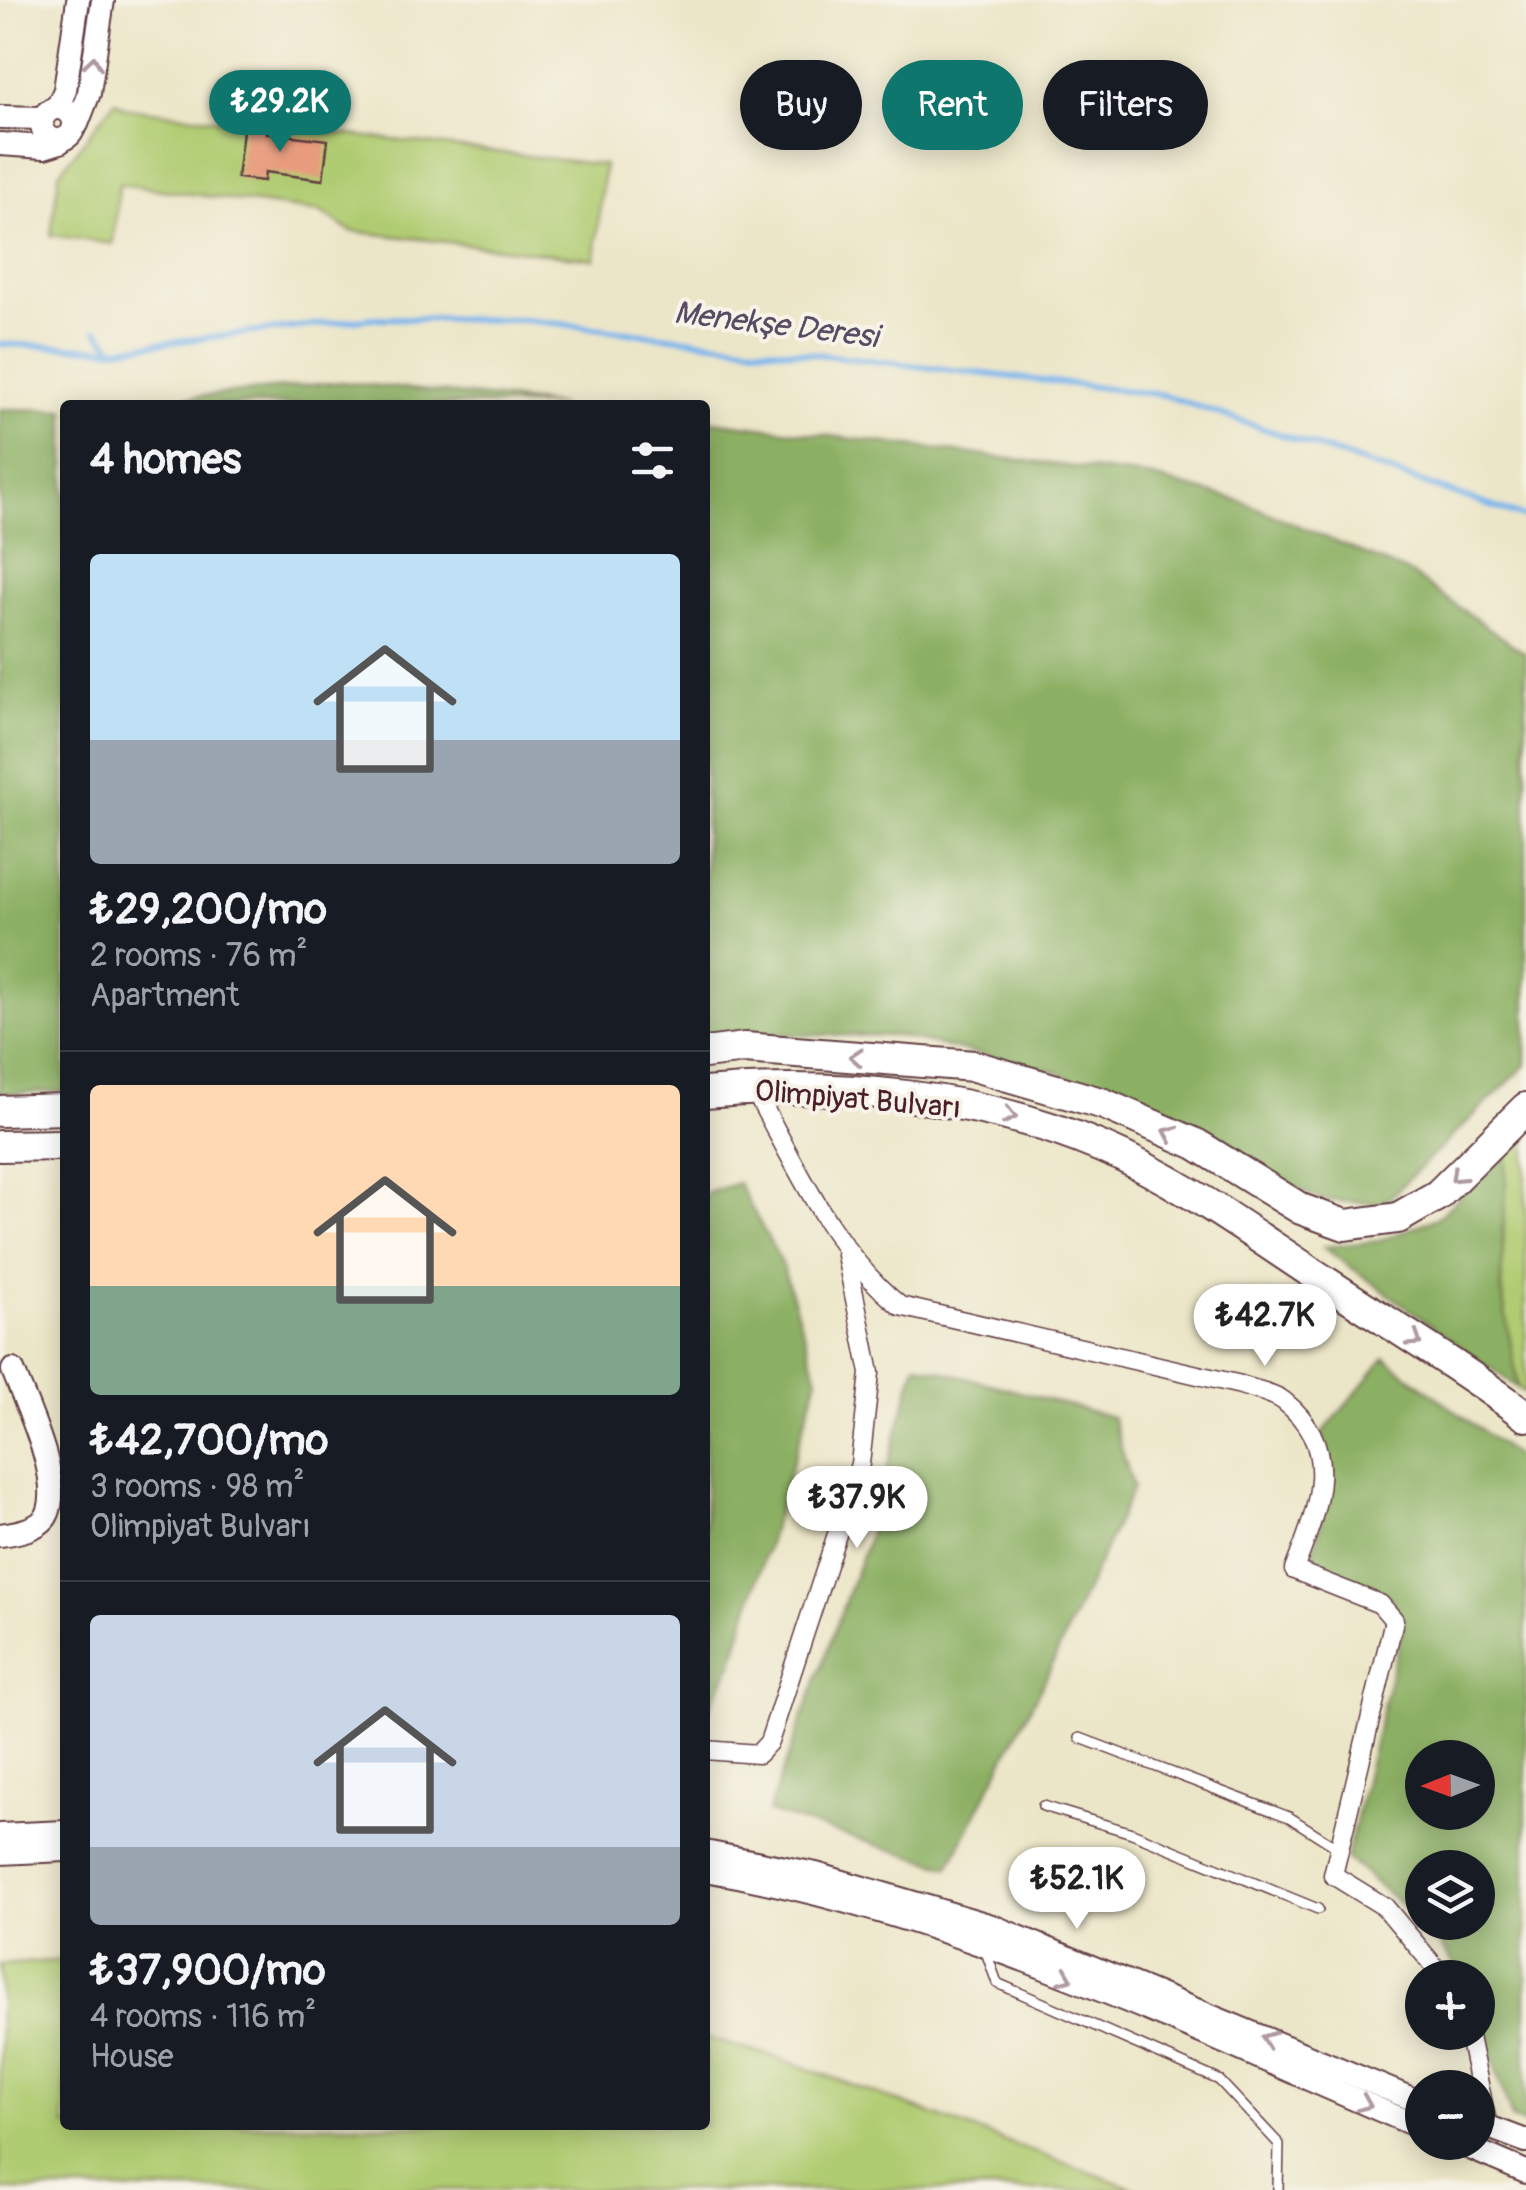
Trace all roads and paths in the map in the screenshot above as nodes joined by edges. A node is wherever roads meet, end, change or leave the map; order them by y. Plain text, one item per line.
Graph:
1 (78, 0) edge
2 (103, 0) edge
3 (49, 113) junction
4 (0, 117) edge
5 (77, 124) junction
6 (60, 142) junction
7 (0, 144) edge
8 (710, 1052) edge
9 (753, 1088) junction
10 (710, 1092) edge
11 (1526, 1108) edge
12 (60, 1109) edge
13 (0, 1111) edge
14 (0, 1146) edge
15 (56, 1146) edge
16 (0, 1155) edge
17 (844, 1249) junction
18 (13, 1370) dead end
19 (1526, 1416) edge
20 (0, 1535) edge
21 (1080, 1738) dead end
22 (710, 1750) edge
23 (1042, 1806) dead end
24 (60, 1832) edge
25 (0, 1835) edge
26 (1339, 1849) junction
27 (60, 1850) edge
28 (0, 1853) edge
29 (710, 1853) edge
30 (710, 1871) edge
31 (1318, 1909) dead end
32 (983, 1943) junction
33 (1429, 1960) edge
34 (1405, 2096) edge
35 (1405, 2121) edge
36 (1495, 2129) edge
37 (1526, 2141) edge
38 (1495, 2159) edge
39 (1526, 2172) edge
40 (1278, 2190) edge

1 - 3 street
5 -> 2 street
3 - 4 street
3 - 5 street
3 - 6 street
5 - 6 street
6 - 7 street
11 -> 8 main road, Olimpiyat Bulvarı
9 - 10 main road, Olimpiyat Bulvarı
9 - 17 street
9 -> 19 main road, Olimpiyat Bulvarı
12 - 13 main road
14 - 15 main road
15 - 16 main road
17 - 22 street
17 - 26 street
18 - 20 street
21 - 26 lane
23 - 31 lane
24 - 25 street
26 - 33 street
27 - 28 street
34 -> 29 street
30 - 32 street
32 -> 35 street
32 - 40 lane
36 - 37 street
38 - 39 street

